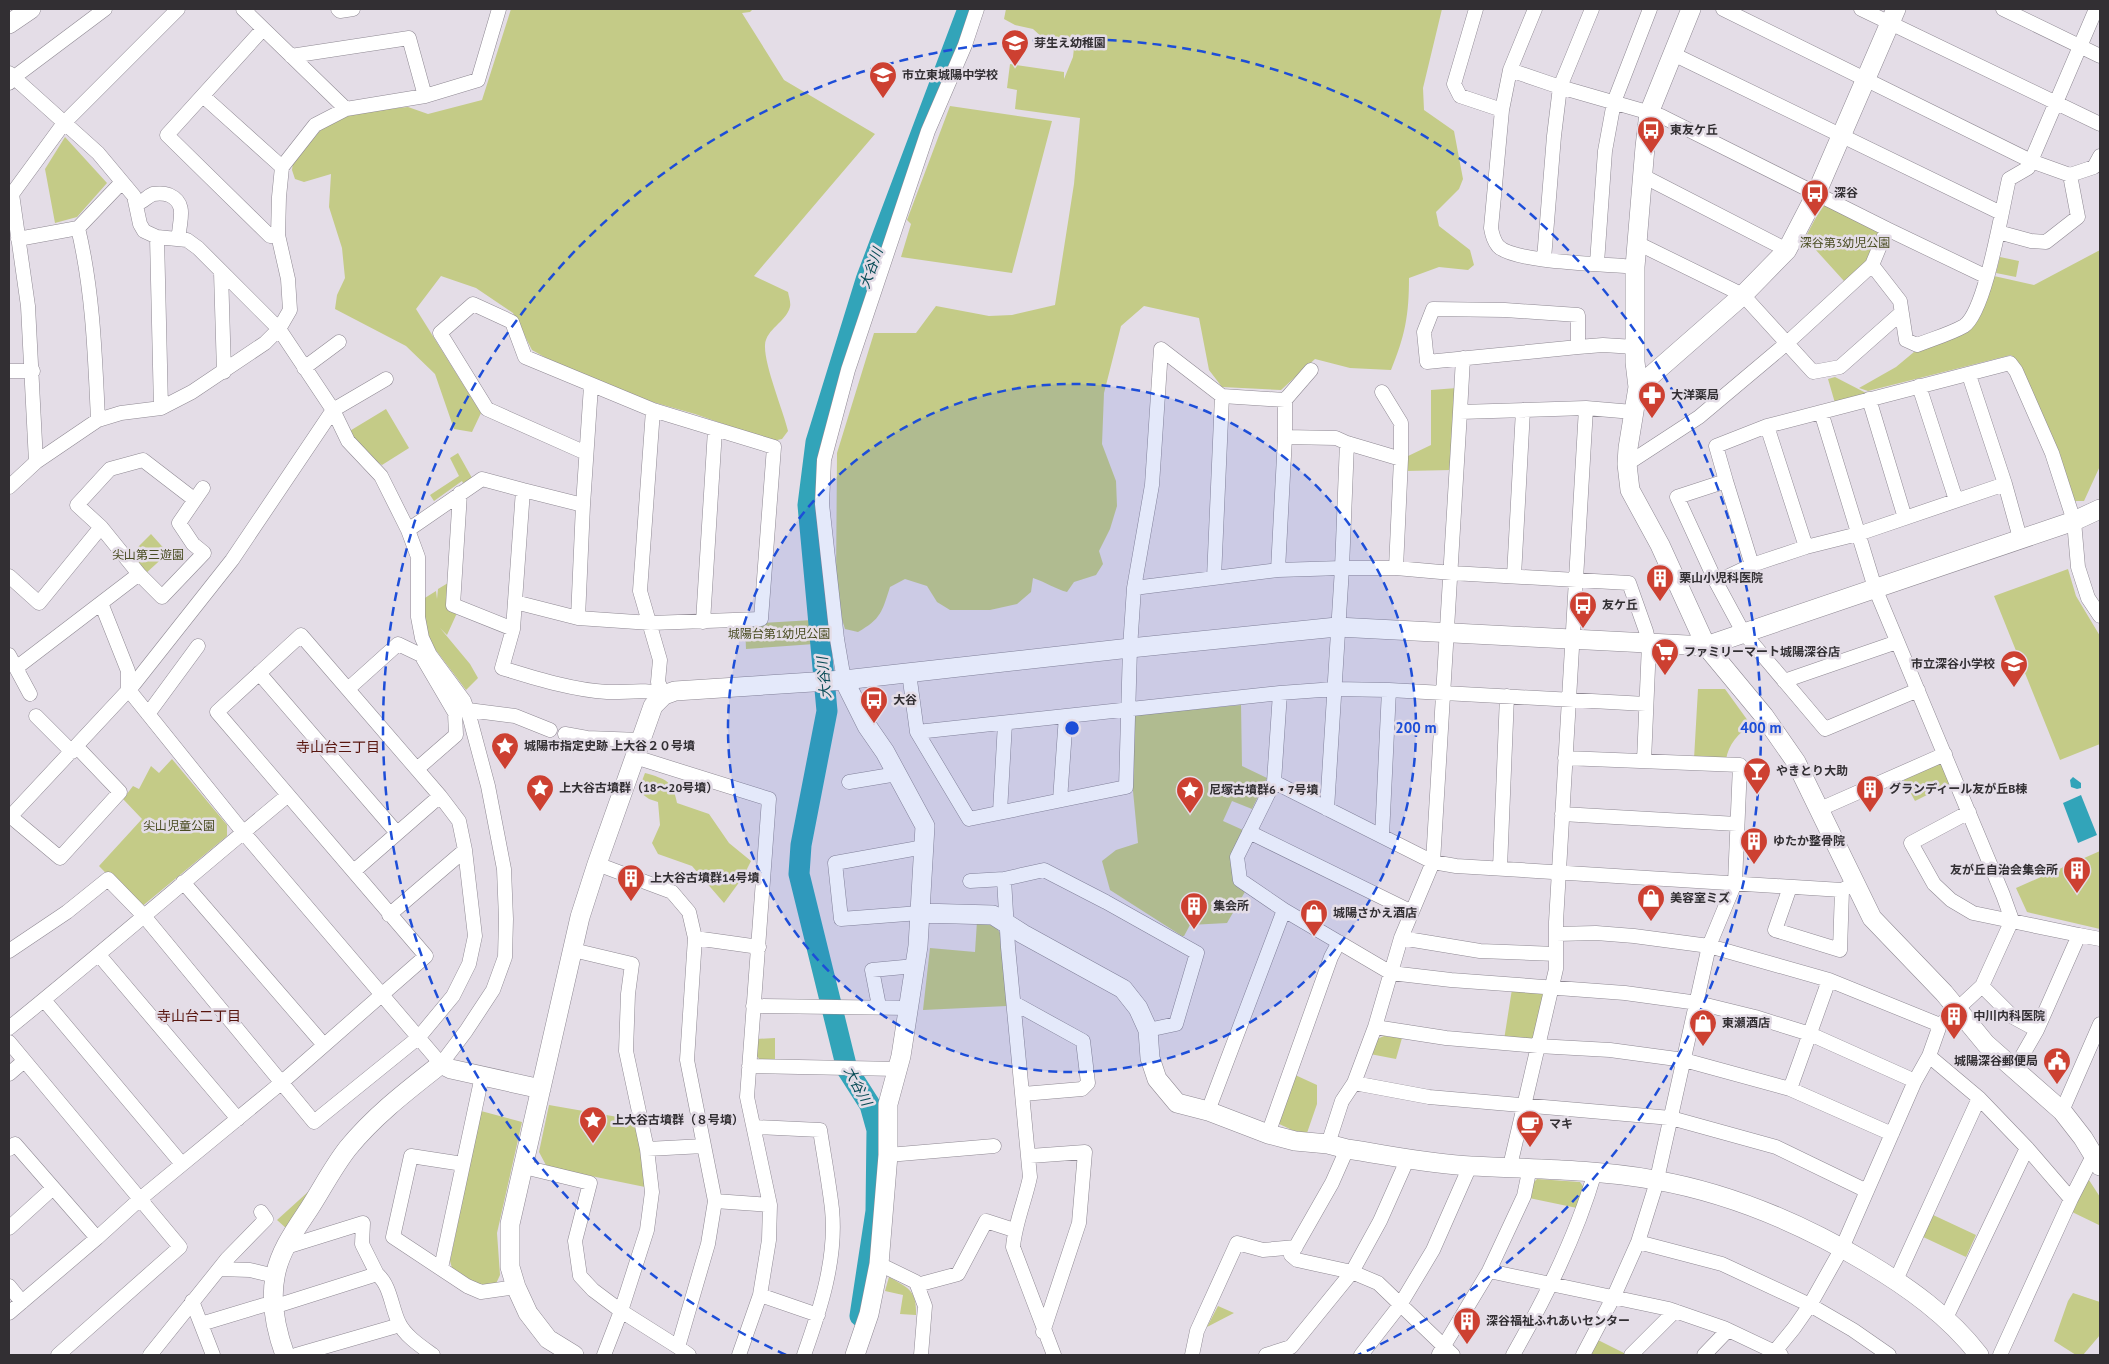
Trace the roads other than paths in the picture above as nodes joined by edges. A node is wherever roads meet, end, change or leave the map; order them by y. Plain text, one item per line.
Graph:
1 (30, 9) edge
2 (105, 9) edge
3 (178, 9) edge
4 (242, 9) edge
5 (338, 9) edge
6 (353, 9) edge
7 (499, 9) edge
8 (977, 9) edge
9 (1476, 9) edge
10 (1535, 9) edge
11 (1592, 9) edge
12 (1650, 9) edge
13 (1691, 9) edge
14 (1723, 9) edge
15 (1862, 9) edge
16 (2003, 9) edge
17 (2096, 9) edge
18 (1893, 16) edge
19 (9, 24) edge
20 (263, 29) junction
21 (2080, 46) junction
22 (1673, 54) junction
23 (291, 56) junction
24 (2100, 56) edge
25 (1510, 70) junction
26 (10, 78) edge
27 (1865, 79) junction
28 (1560, 87) junction
29 (202, 96) junction
30 (425, 96) junction
31 (1614, 102) junction
32 (2055, 104) junction
33 (346, 110) junction
34 (1502, 110) junction
35 (1649, 113) junction
36 (64, 123) junction
37 (2100, 124) edge
38 (1840, 136) junction
39 (2100, 156) edge
40 (2031, 161) junction
41 (282, 167) junction
42 (2070, 175) junction
43 (1643, 176) junction
44 (122, 182) junction
45 (1816, 194) junction
46 (136, 204) junction
47 (2001, 213) junction
48 (78, 228) junction
49 (1887, 229) junction
50 (1998, 232) junction
51 (278, 235) junction
52 (157, 237) junction
53 (18, 238) junction
54 (179, 238) junction
55 (1637, 242) junction
56 (1787, 250) junction
57 (1544, 259) junction
58 (1596, 264) junction
59 (1872, 265) junction
60 (1635, 267) junction
61 (221, 272) junction
62 (1987, 277) junction
63 (1743, 295) junction
64 (1901, 314) junction
65 (279, 330) junction
66 (339, 342) dead end
67 (1788, 343) junction
68 (1578, 347) junction
69 (1635, 347) junction
70 (1463, 358) junction
71 (304, 368) junction
72 (1311, 370) dead end
73 (9, 371) edge
74 (33, 371) junction
75 (224, 372) junction
76 (1969, 375) junction
77 (386, 379) dead end
78 (591, 386) junction
79 (1919, 386) junction
80 (1638, 387) junction
81 (1382, 392) dead end
82 (1222, 396) junction
83 (1869, 399) junction
84 (1285, 400) junction
85 (161, 408) junction
86 (1586, 408) junction
87 (333, 410) junction
88 (652, 410) junction
89 (1523, 410) junction
90 (1460, 412) junction
91 (1633, 412) junction
92 (1821, 412) junction
93 (98, 420) junction
94 (1767, 426) junction
95 (715, 430) junction
96 (1285, 437) junction
97 (1347, 442) junction
98 (586, 453) junction
99 (1401, 459) junction
100 (36, 462) junction
101 (1627, 464) junction
102 (1726, 481) junction
103 (2005, 484) junction
104 (9, 487) edge
105 (203, 488) dead end
106 (523, 490) junction
107 (460, 493) junction
108 (195, 500) junction
109 (1956, 500) junction
110 (583, 505) junction
111 (2100, 509) edge
112 (1905, 518) junction
113 (2074, 521) junction
114 (101, 527) junction
115 (408, 530) junction
116 (1858, 534) junction
117 (2020, 538) junction
118 (1806, 547) junction
119 (1752, 565) junction
120 (1342, 568) junction
121 (1396, 568) junction
122 (1278, 570) junction
123 (1452, 573) junction
124 (139, 574) junction
125 (9, 576) edge
126 (1514, 576) junction
127 (1214, 578) junction
128 (1576, 579) junction
129 (1716, 582) junction
130 (1134, 588) junction
131 (1875, 588) junction
132 (516, 602) junction
133 (101, 603) junction
134 (2100, 616) edge
135 (578, 618) junction
136 (703, 622) junction
137 (651, 623) junction
138 (1337, 627) junction
139 (513, 629) junction
140 (1744, 632) junction
141 (1448, 633) junction
142 (1572, 640) junction
143 (1897, 642) junction
144 (1649, 644) junction
145 (198, 646) dead end
146 (1706, 646) junction
147 (1130, 648) junction
148 (9, 655) edge
149 (16, 668) junction
150 (259, 673) junction
151 (909, 673) junction
152 (832, 681) junction
153 (1784, 681) junction
154 (128, 689) junction
155 (348, 689) junction
156 (1335, 689) junction
157 (1390, 690) junction
158 (1918, 690) junction
159 (1445, 692) junction
160 (1280, 693) junction
161 (30, 694) dead end
162 (664, 695) junction
163 (1506, 696) junction
164 (1569, 699) junction
165 (1646, 704) junction
166 (468, 710) junction
167 (1128, 710) junction
168 (148, 714) junction
169 (36, 716) dead end
170 (1066, 716) junction
171 (1005, 723) junction
172 (550, 730) dead end
173 (917, 732) junction
174 (565, 734) dead end
175 (74, 749) junction
176 (637, 749) junction
177 (1945, 754) junction
178 (1565, 758) junction
179 (1644, 761) junction
180 (417, 769) junction
181 (897, 774) junction
182 (850, 782) dead end
183 (1274, 782) junction
184 (287, 796) junction
185 (440, 796) junction
186 (1060, 800) junction
187 (1327, 809) junction
188 (1820, 809) junction
189 (1000, 812) junction
190 (1969, 812) junction
191 (1562, 814) junction
192 (10, 817) edge
193 (1737, 824) junction
194 (243, 832) junction
195 (1249, 832) junction
196 (396, 834) junction
197 (1382, 836) junction
198 (924, 847) junction
199 (465, 850) junction
200 (1434, 862) junction
201 (597, 864) junction
202 (1500, 868) junction
203 (354, 871) junction
204 (1559, 874) junction
205 (1004, 879) junction
206 (970, 881) dead end
207 (183, 882) junction
208 (1735, 883) junction
209 (1790, 887) junction
210 (1848, 887) junction
211 (1284, 910) junction
212 (1412, 912) junction
213 (920, 913) junction
214 (389, 915) junction
215 (144, 916) junction
216 (2012, 920) junction
217 (1006, 924) junction
218 (1556, 934) junction
219 (2080, 935) junction
220 (695, 938) junction
221 (1401, 938) junction
222 (2100, 939) edge
223 (1339, 942) junction
224 (1709, 946) junction
225 (759, 947) junction
226 (572, 950) junction
227 (9, 951) edge
228 (1556, 954) junction
229 (99, 955) junction
230 (915, 966) junction
231 (1391, 973) junction
232 (1829, 980) junction
233 (1982, 986) junction
234 (1551, 989) junction
235 (383, 995) junction
236 (44, 1000) junction
237 (1014, 1003) junction
238 (1698, 1003) junction
239 (753, 1006) junction
240 (878, 1006) junction
241 (1957, 1007) junction
242 (909, 1008) junction
243 (2100, 1024) edge
244 (1940, 1025) junction
245 (9, 1028) edge
246 (1375, 1028) junction
247 (1148, 1030) junction
248 (2036, 1030) junction
249 (1810, 1034) junction
250 (419, 1037) junction
251 (9, 1042) edge
252 (324, 1045) junction
253 (1538, 1046) junction
254 (1929, 1056) junction
255 (1684, 1060) junction
256 (23, 1062) junction
257 (441, 1064) junction
258 (749, 1066) junction
259 (898, 1069) junction
260 (2014, 1070) junction
261 (9, 1074) edge
262 (482, 1076) junction
263 (1915, 1081) junction
264 (281, 1083) junction
265 (1354, 1083) junction
266 (541, 1089) junction
267 (1790, 1089) junction
268 (1023, 1094) junction
269 (1979, 1098) junction
270 (1524, 1105) junction
271 (1208, 1111) junction
272 (2062, 1111) junction
273 (1670, 1118) junction
274 (238, 1119) junction
275 (754, 1127) junction
276 (1268, 1134) junction
277 (1892, 1134) junction
278 (1328, 1144) junction
279 (704, 1146) junction
280 (994, 1146) dead end
281 (2027, 1148) junction
282 (9, 1149) edge
283 (647, 1149) junction
284 (1347, 1149) junction
285 (888, 1155) junction
286 (1030, 1156) junction
287 (1408, 1158) junction
288 (2097, 1160) edge
289 (182, 1164) junction
290 (463, 1164) junction
291 (1470, 1166) junction
292 (1510, 1166) junction
293 (524, 1167) junction
294 (1530, 1167) junction
295 (1595, 1172) junction
296 (1656, 1180) junction
297 (53, 1188) junction
298 (1867, 1191) junction
299 (140, 1199) junction
300 (2071, 1199) junction
301 (715, 1201) junction
302 (770, 1205) junction
303 (261, 1212) dead end
304 (9, 1228) edge
305 (1014, 1230) junction
306 (97, 1238) junction
307 (1638, 1242) junction
308 (286, 1247) junction
309 (1296, 1247) junction
310 (1842, 1248) junction
311 (878, 1264) junction
312 (441, 1268) junction
313 (219, 1269) junction
314 (1489, 1271) junction
315 (1352, 1272) junction
316 (376, 1274) junction
317 (275, 1276) junction
318 (1896, 1280) junction
319 (1552, 1283) junction
320 (917, 1285) junction
321 (9, 1286) edge
322 (516, 1288) junction
323 (760, 1294) junction
324 (1614, 1296) junction
325 (192, 1301) junction
326 (22, 1302) junction
327 (1400, 1305) junction
328 (1810, 1305) junction
329 (273, 1306) junction
330 (621, 1311) junction
331 (1675, 1311) junction
332 (9, 1313) edge
333 (818, 1315) junction
334 (1946, 1318) junction
335 (201, 1324) junction
336 (400, 1325) junction
337 (1728, 1330) junction
338 (1043, 1332) junction
339 (684, 1351) edge
340 (1294, 1351) edge
341 (1445, 1353) edge
342 (284, 1354) edge
343 (1776, 1354) edge
344 (58, 1355) edge
345 (150, 1355) edge
346 (212, 1355) edge
347 (434, 1355) edge
348 (574, 1355) edge
349 (604, 1355) edge
350 (739, 1355) edge
351 (804, 1355) edge
352 (855, 1355) edge
353 (920, 1355) edge
354 (1054, 1355) edge
355 (1192, 1355) edge
356 (1266, 1355) edge
357 (1361, 1355) edge
358 (1513, 1355) edge
359 (1583, 1355) edge
360 (1631, 1355) edge
361 (1704, 1355) edge
362 (1889, 1355) edge
363 (1979, 1355) edge
364 (2000, 1355) edge

1 - 19 street
2 - 26 street
3 - 36 street
4 - 20 street
5 - 6 street
7 - 30 street
8 - 152 street
9 - 34 street
10 - 25 street
11 - 28 street
12 - 31 street
13 - 22 street
14 - 27 street
15 - 18 street
16 - 21 street
17 - 21 street
18 - 27 street
18 - 32 street
20 - 23 street
20 - 29 street
21 - 24 street
21 - 32 street
22 - 35 street
22 - 38 street
23 - 30 street
23 - 33 street
25 - 28 street
25 - 34 street
26 - 36 street
27 - 38 street
27 - 40 street
28 - 31 street
28 - 57 street
29 - 41 street
29 - 51 street
30 - 33 street
31 - 35 street
31 - 58 street
32 - 37 street
32 - 40 street
33 - 41 street
34 - 57 street
35 - 43 street
35 - 45 street
36 - 44 street
36 - 53 street
38 - 45 street
38 - 47 street
39 - 42 street
40 - 42 street
40 - 47 street
41 - 51 street
42 - 50 street
43 - 55 street
43 - 56 street
44 - 46 street
44 - 48 street
45 - 49 street
45 - 56 street
46 - 52 street
46 - 54 street
47 - 50 street
48 - 53 street
48 - 93 street
49 - 59 street
49 - 62 street
50 - 62 street
51 - 65 street
52 - 54 street
52 - 85 street
53 - 74 street
54 - 61 street
55 - 60 street
55 - 63 street
56 - 63 street
57 - 58 street
58 - 60 street
59 - 64 street
59 - 67 street
60 - 69 street
61 - 65 street
61 - 75 street
62 - 64 street
63 - 67 street
63 - 80 street
64 - 67 street
65 - 71 street
65 - 75 street
66 - 71 street
67 - 101 street
68 - 69 street
68 - 70 street
68 - 70 street
69 - 80 street
70 - 90 street
71 - 87 street
72 - 84 street
73 - 74 street
74 - 100 street
75 - 85 street
76 - 79 street
76 - 103 street
76 - 113 street
77 - 87 street
78 - 88 street
78 - 98 street
78 - 98 street
79 - 83 street
79 - 109 street
80 - 91 street
81 - 99 street
82 - 84 street
82 - 127 street
82 - 130 street
83 - 92 street
83 - 112 street
84 - 96 street
85 - 93 street
86 - 89 street
86 - 91 street
86 - 128 street
87 - 115 street
87 - 154 street
88 - 95 street
88 - 137 street
89 - 90 street
89 - 126 street
90 - 123 street
91 - 101 street
92 - 94 street
92 - 116 street
93 - 100 street
94 - 102 street
94 - 118 street
95 - 136 street
95 - 136 street
96 - 97 street
96 - 122 street
97 - 99 street
97 - 120 street
98 - 110 street
99 - 121 street
100 - 104 street
101 - 146 street
102 - 119 street
102 - 129 street
103 - 109 street
103 - 117 street
105 - 108 street
106 - 107 street
106 - 110 street
106 - 132 street
107 - 115 street
107 - 139 street
108 - 114 street
108 - 124 street
109 - 112 street
110 - 135 street
111 - 113 street
112 - 116 street
113 - 117 street
113 - 134 street
114 - 124 street
114 - 125 street
115 - 166 street
116 - 118 street
116 - 131 street
117 - 131 street
118 - 119 street
119 - 129 street
120 - 121 street
120 - 122 street
120 - 138 street
121 - 123 street
122 - 127 street
123 - 126 street
123 - 141 street
124 - 133 street
126 - 128 street
127 - 130 street
128 - 142 street
128 - 144 street
129 - 140 street
130 - 147 street
131 - 140 street
131 - 143 street
132 - 135 street
132 - 139 street
133 - 149 street
133 - 154 street
135 - 137 street
136 - 137 street
137 - 162 street
138 - 141 street
138 - 147 street
138 - 156 street
139 - 162 street
140 - 146 street
140 - 153 street
141 - 142 street
141 - 159 street
142 - 144 street
142 - 164 street
143 - 153 street
143 - 158 street
144 - 146 street
144 - 165 street
145 - 168 street
146 - 188 street
147 - 151 street
147 - 167 street
148 - 149 street
149 - 161 street
150 - 155 street
150 - 184 street
150 - 196 street
151 - 152 street
151 - 173 street
152 - 162 street
152 - 181 street
153 - 158 street
154 - 168 street
154 - 175 street
155 - 180 street
155 - 180 street
156 - 157 street
156 - 160 street
156 - 187 street
157 - 159 street
157 - 197 street
158 - 177 street
159 - 163 street
159 - 200 street
160 - 167 street
160 - 183 street
162 - 176 street
163 - 164 street
163 - 202 street
164 - 165 street
164 - 178 street
165 - 179 street
166 - 172 street
166 - 257 street
167 - 170 street
167 - 186 street
168 - 194 street
169 - 175 street
170 - 171 street
170 - 186 street
171 - 173 street
171 - 189 street
173 - 189 street
174 - 176 street
175 - 192 street
175 - 192 street
176 - 201 street
176 - 225 street
177 - 188 street
177 - 190 street
178 - 179 street
178 - 191 street
179 - 193 street
180 - 185 street
181 - 182 street
181 - 198 street
183 - 187 street
183 - 195 street
184 - 194 street
184 - 203 street
185 - 196 street
185 - 199 street
186 - 189 street
187 - 197 street
188 - 210 street
190 - 216 street
190 - 216 street
191 - 193 street
191 - 204 street
193 - 208 street
194 - 207 street
194 - 235 street
195 - 211 street
195 - 212 street
196 - 203 street
197 - 200 street
198 - 213 street
198 - 213 street
199 - 214 street
199 - 250 street
200 - 202 street
200 - 212 street
201 - 220 street
201 - 226 street
202 - 204 street
203 - 214 street
204 - 208 street
204 - 218 street
205 - 206 street
205 - 217 street
205 - 247 street
207 - 215 street
207 - 252 street
208 - 209 street
208 - 224 street
209 - 210 street
209 - 210 street
210 - 241 street
211 - 223 street
211 - 271 street
212 - 221 street
213 - 217 street
213 - 230 street
214 - 235 street
215 - 227 street
215 - 229 street
215 - 264 street
216 - 219 street
216 - 233 street
217 - 237 street
217 - 247 street
218 - 224 street
218 - 228 street
219 - 222 street
219 - 248 street
220 - 225 street
220 - 279 street
221 - 228 street
221 - 231 street
223 - 231 street
223 - 276 street
224 - 232 street
224 - 238 street
225 - 239 street
226 - 266 street
226 - 283 street
228 - 234 street
229 - 236 street
229 - 274 street
230 - 240 street
230 - 242 street
231 - 234 street
231 - 246 street
232 - 244 street
232 - 249 street
233 - 241 street
233 - 248 street
234 - 238 street
234 - 253 street
235 - 250 street
235 - 252 street
236 - 245 street
236 - 289 street
237 - 268 street
237 - 268 street
238 - 249 street
238 - 255 street
239 - 240 street
239 - 258 street
240 - 242 street
241 - 244 street
241 - 260 street
242 - 259 street
243 - 272 street
244 - 254 street
246 - 253 street
246 - 265 street
247 - 271 street
248 - 260 street
249 - 263 street
249 - 267 street
250 - 257 street
250 - 264 street
251 - 256 street
252 - 264 street
253 - 255 street
253 - 270 street
254 - 263 street
254 - 269 street
255 - 267 street
255 - 273 street
256 - 261 street
256 - 299 street
257 - 262 street
257 - 308 street
258 - 259 street
258 - 275 street
259 - 285 street
260 - 272 street
262 - 266 street
262 - 290 street
263 - 277 street
264 - 274 street
265 - 270 street
265 - 278 street
266 - 293 street
267 - 277 street
268 - 286 street
269 - 281 street
269 - 318 street
270 - 273 street
270 - 292 street
271 - 276 street
272 - 288 street
273 - 296 street
273 - 298 street
274 - 289 street
275 - 302 street
275 - 333 street
276 - 278 street
277 - 298 street
278 - 284 street
279 - 283 street
279 - 301 street
280 - 285 street
281 - 300 street
281 - 334 street
282 - 297 street
283 - 330 street
284 - 287 street
284 - 309 street
285 - 311 street
286 - 305 street
286 - 338 street
287 - 291 street
287 - 315 street
288 - 300 street
289 - 299 street
290 - 312 street
290 - 312 street
291 - 292 street
291 - 327 street
292 - 294 street
293 - 322 street
293 - 330 street
294 - 295 street
294 - 314 street
295 - 296 street
295 - 319 street
296 - 307 street
296 - 310 street
297 - 304 street
297 - 306 street
298 - 310 street
299 - 306 street
299 - 344 street
300 - 364 street
301 - 302 street
301 - 339 street
302 - 323 street
303 - 313 street
305 - 320 street
305 - 338 street
306 - 326 street
307 - 324 street
307 - 328 street
308 - 316 street
308 - 317 street
309 - 315 street
309 - 355 street
310 - 318 street
310 - 328 street
311 - 320 street
311 - 352 street
312 - 322 street
313 - 317 street
313 - 325 street
314 - 319 street
314 - 341 street
315 - 327 street
315 - 340 street
316 - 329 street
316 - 336 street
317 - 329 street
318 - 334 street
319 - 324 street
319 - 358 street
320 - 353 street
321 - 326 street
322 - 348 street
323 - 333 street
323 - 350 street
324 - 331 street
324 - 359 street
325 - 335 street
325 - 345 street
326 - 332 street
327 - 341 street
327 - 357 street
328 - 343 street
328 - 362 street
329 - 335 street
329 - 342 street
330 - 339 street
330 - 349 street
331 - 337 street
331 - 360 street
333 - 351 street
334 - 363 street
335 - 346 street
336 - 342 street
336 - 347 street
337 - 343 street
337 - 361 street
338 - 354 street
340 - 356 street

